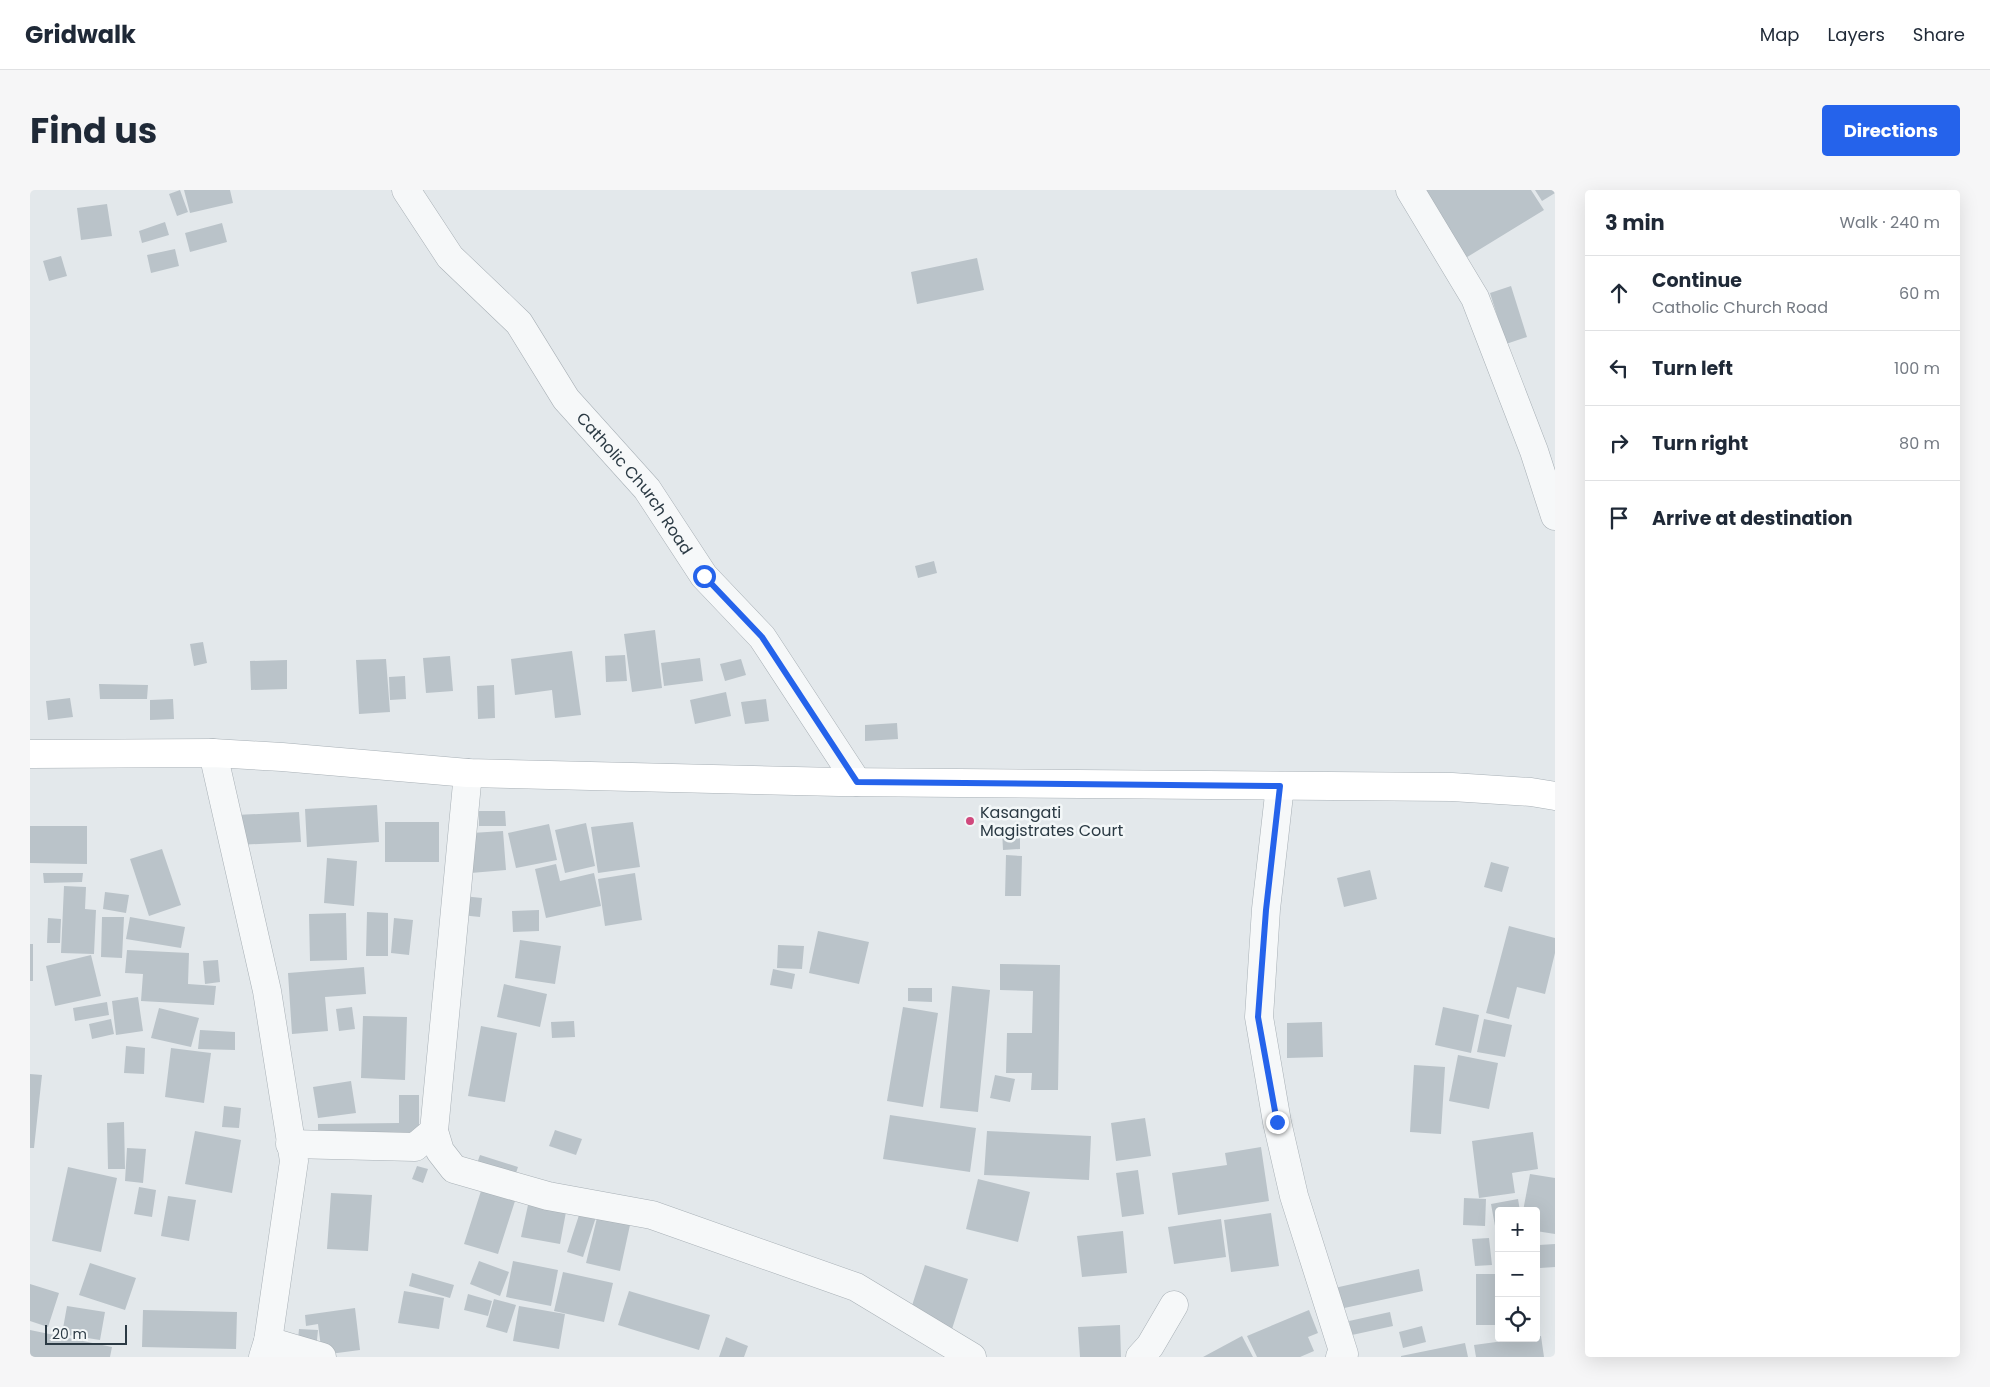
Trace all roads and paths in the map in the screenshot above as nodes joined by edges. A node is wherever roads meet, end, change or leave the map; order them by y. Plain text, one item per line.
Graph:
1 (406, 190) edge
2 (1410, 190) edge
3 (1555, 516) edge
4 (212, 753) junction
5 (30, 754) edge
6 (468, 773) junction
7 (857, 782) junction
8 (1280, 786) junction
9 (1555, 796) edge
10 (434, 1131) junction
11 (290, 1144) junction
12 (1174, 1305) dead end
13 (265, 1349) edge
14 (1344, 1356) edge
15 (322, 1357) edge
16 (972, 1357) edge
17 (1140, 1357) edge

1 - 7 street, Catholic Church Road
2 - 3 street
4 - 5 street
4 - 6 street
4 - 11 street
6 - 7 street
6 - 10 street
7 - 8 street
8 - 9 street
8 - 14 street
10 - 11 street
10 - 16 street
11 - 13 street
12 - 17 street
13 - 15 street

